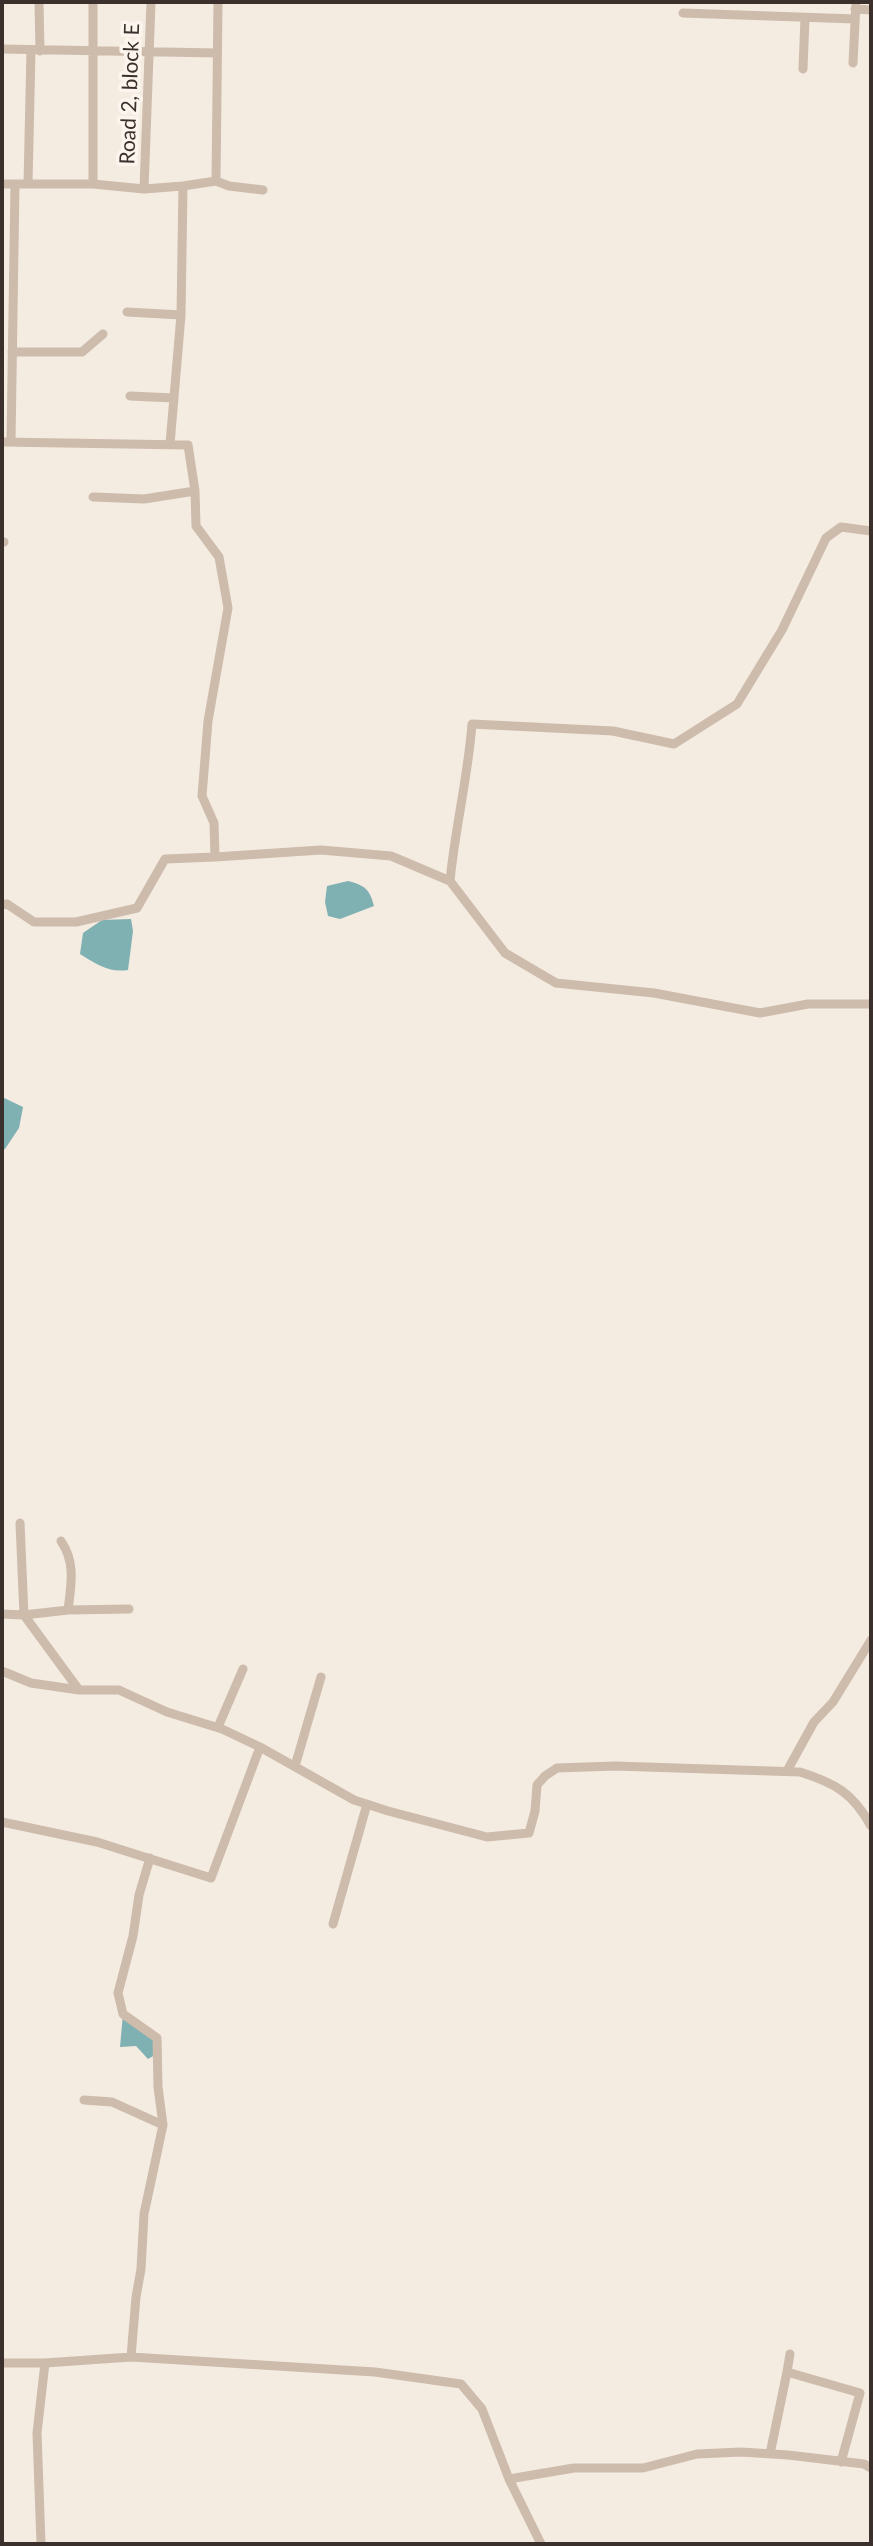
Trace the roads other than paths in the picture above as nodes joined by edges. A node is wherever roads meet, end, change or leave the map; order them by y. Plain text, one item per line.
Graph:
1 (39, 2) edge
2 (93, 2) edge
3 (151, 2) edge
4 (218, 2) edge
5 (855, 5) edge
6 (871, 10) edge
7 (683, 13) dead end
8 (805, 18) junction
9 (855, 19) junction
10 (2, 49) edge
11 (35, 50) junction
12 (92, 51) junction
13 (217, 52) junction
14 (150, 53) junction
15 (853, 63) dead end
16 (803, 69) dead end
17 (216, 181) junction
18 (2, 184) edge
19 (15, 184) junction
20 (28, 184) junction
21 (93, 184) junction
22 (183, 187) junction
23 (144, 189) junction
24 (262, 190) dead end
25 (127, 312) dead end
26 (181, 315) junction
27 (103, 334) dead end
28 (12, 352) junction
29 (7, 375) edge
30 (7, 392) edge
31 (130, 396) dead end
32 (174, 398) junction
33 (6, 442) edge
34 (170, 443) junction
35 (195, 491) junction
36 (93, 497) dead end
37 (871, 531) edge
38 (215, 857) junction
39 (450, 881) junction
40 (2, 905) edge
41 (871, 1004) edge
42 (20, 1523) dead end
43 (61, 1541) dead end
44 (129, 1609) dead end
45 (68, 1610) junction
46 (2, 1614) edge
47 (24, 1615) junction
48 (871, 1640) edge
49 (243, 1669) dead end
50 (2, 1671) edge
51 (321, 1677) dead end
52 (79, 1690) junction
53 (218, 1727) junction
54 (260, 1747) junction
55 (295, 1766) junction
56 (787, 1771) junction
57 (367, 1804) junction
58 (2, 1822) edge
59 (871, 1826) edge
60 (150, 1858) junction
61 (333, 1924) dead end
62 (84, 2100) dead end
63 (163, 2126) junction
64 (790, 2354) dead end
65 (131, 2357) junction
66 (2, 2363) edge
67 (45, 2363) junction
68 (787, 2372) junction
69 (770, 2454) junction
70 (841, 2462) junction
71 (871, 2468) edge
72 (509, 2479) junction
73 (41, 2544) edge
74 (541, 2544) edge

1 - 11 street
2 - 12 street
3 - 14 street, Road 2, block E
4 - 13 street
5 - 6 street
5 - 9 street
7 - 8 street
8 - 9 street
8 - 16 street
9 - 15 street
10 - 11 street
11 - 12 street
11 - 20 street
12 - 14 street
12 - 21 street
13 - 14 street
13 - 17 street
14 - 23 street, Road 2, block E
17 - 22 street
17 - 24 street
18 - 19 street
19 - 20 street
19 - 28 street
20 - 21 street
21 - 23 street
22 - 23 street
22 - 26 street
25 - 26 street
26 - 32 street
27 - 28 street
28 - 29 street
29 - 30 street
30 - 33 street
31 - 32 street
32 - 34 street
33 - 34 street
34 - 35 street
35 - 36 street
35 - 38 street
37 - 39 street
38 - 39 street
38 - 40 street
39 - 41 street
42 - 47 street
43 - 45 street
44 - 45 street
45 - 47 street
46 - 47 street
47 - 52 street
48 - 56 street
49 - 53 street
50 - 52 street
51 - 55 street
52 - 53 street
53 - 54 street
54 - 55 street
54 - 60 street
55 - 57 street
56 - 57 street
56 - 59 street
57 - 61 street
58 - 60 street
60 - 63 street
62 - 63 street
63 - 65 street
64 - 68 street
65 - 67 street
65 - 72 street
66 - 67 street
67 - 73 street
68 - 69 street
68 - 70 street
69 - 70 street
69 - 72 street
70 - 71 street
72 - 74 street

